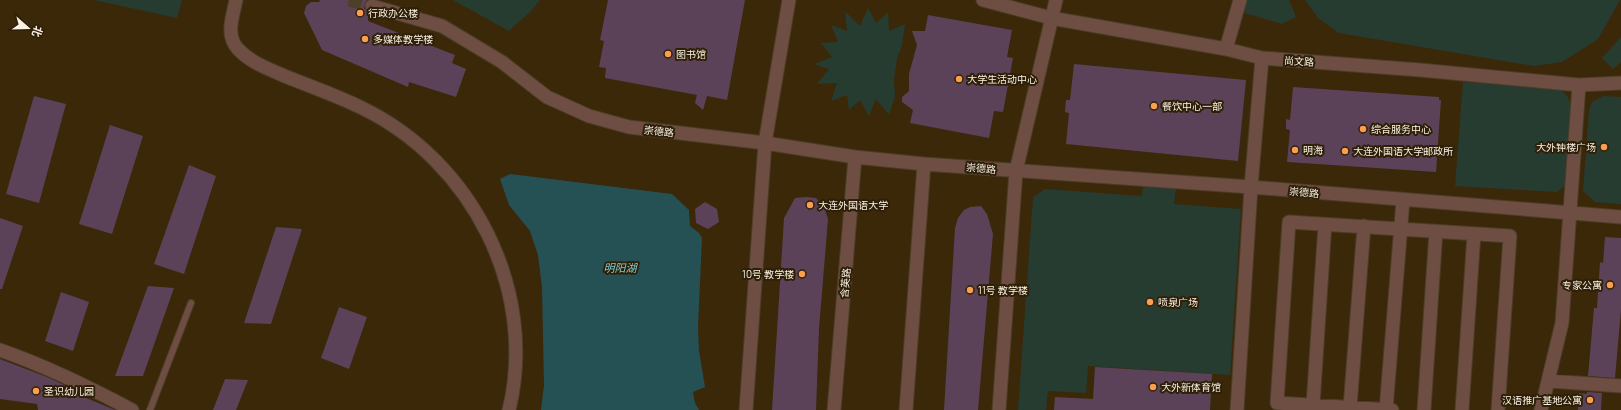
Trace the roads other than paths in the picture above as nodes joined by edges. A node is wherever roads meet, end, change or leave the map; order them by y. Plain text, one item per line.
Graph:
1 (236, 0) edge
2 (789, 0) edge
3 (983, 0) edge
4 (1056, 0) edge
5 (1240, 0) edge
6 (372, 6) tunnel mouth
7 (1051, 18) junction
8 (1226, 49) junction
9 (1262, 58) junction
10 (1621, 83) edge
11 (1579, 85) junction
12 (765, 143) junction
13 (855, 157) junction
14 (924, 164) junction
15 (1016, 171) junction
16 (1251, 187) junction
17 (1403, 200) junction
18 (1569, 214) junction
19 (1621, 217) edge
20 (1326, 224) junction
21 (1364, 226) junction
22 (1401, 229) junction
23 (1436, 231) junction
24 (1474, 234) junction
25 (191, 304) dead end
26 (0, 350) edge
27 (1549, 382) junction
28 (1621, 386) edge
29 (1313, 405) junction
30 (1350, 407) junction
31 (132, 410) edge
32 (150, 410) edge
33 (510, 410) edge
34 (746, 410) edge
35 (834, 410) edge
36 (906, 410) edge
37 (999, 410) edge
38 (1237, 410) edge
39 (1386, 410) edge
40 (1392, 410) edge
41 (1424, 410) edge
42 (1462, 410) edge
43 (1498, 410) edge
44 (1541, 410) edge

1 - 33 street
2 - 12 street
3 - 7 street, 尚文路
4 - 7 street
5 - 8 street
6 - 12 street, 崇德路
7 - 8 street, 尚文路
7 - 15 street
8 - 9 street, 尚文路
9 - 11 street, 尚文路
9 - 16 street
10 - 11 street, 尚文路
11 - 18 street
12 - 13 street, 崇德路
12 - 34 street
13 - 14 street, 崇德路
13 - 35 street, 含英路
14 - 15 street, 崇德路
14 - 36 street
15 - 16 street, 崇德路
15 - 37 street
16 - 17 street, 崇德路
16 - 38 street
17 - 18 street, 崇德路
17 - 22 street
18 - 19 street, 崇德路
18 - 27 street
20 - 21 street
20 - 29 street
20 - 29 street
21 - 22 street
21 - 30 street
22 - 23 street
22 - 39 street
23 - 24 street
23 - 41 street
24 - 42 street
24 - 43 street
25 - 32 lane
26 - 31 street
27 - 28 street
27 - 44 street
29 - 30 street
30 - 39 street
39 - 40 street

